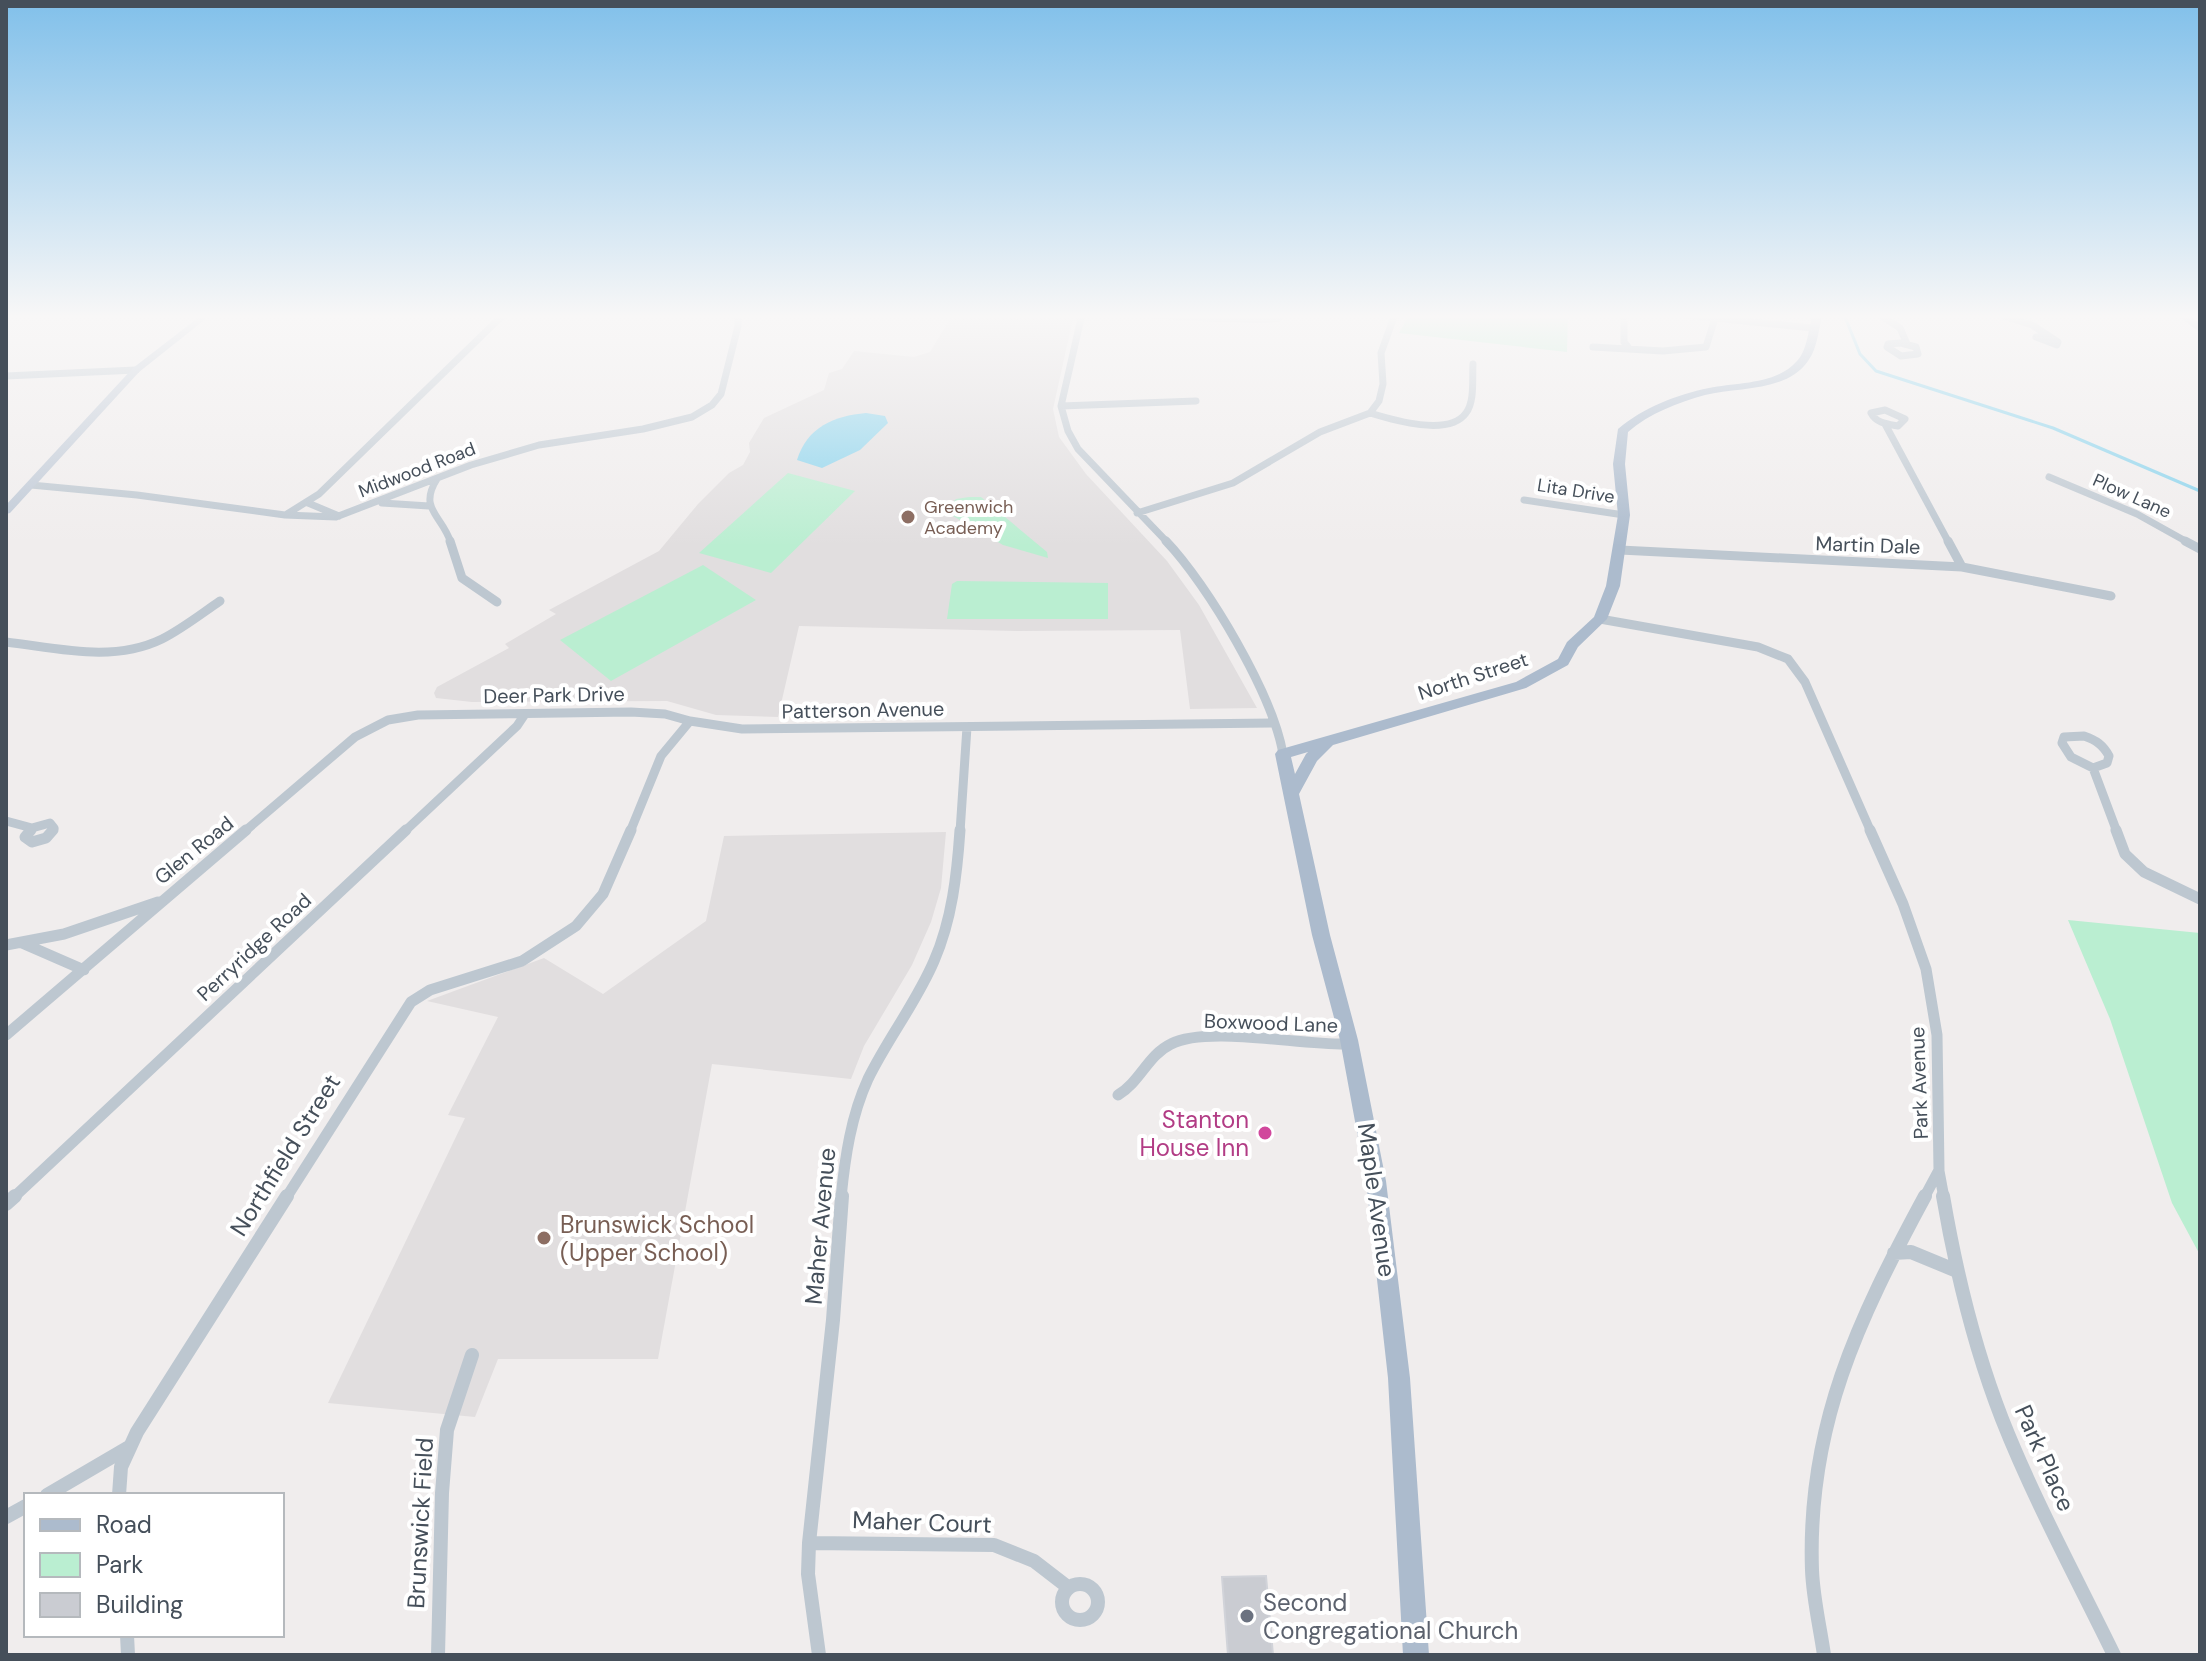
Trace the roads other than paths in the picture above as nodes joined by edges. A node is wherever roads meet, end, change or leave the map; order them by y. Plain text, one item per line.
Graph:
1 (116, 392) edge
2 (424, 392) edge
3 (722, 392) edge
4 (1064, 392) edge
5 (1381, 392) edge
6 (1470, 392) edge
7 (1704, 392) edge
8 (1196, 401) dead end
9 (1061, 406) junction
10 (1370, 413) junction
11 (1885, 424) dead end
12 (2049, 477) dead end
13 (437, 479) junction
14 (31, 485) junction
15 (1524, 500) dead end
16 (308, 503) junction
17 (376, 503) junction
18 (429, 506) junction
19 (6, 511) edge
20 (1137, 513) junction
21 (285, 515) junction
22 (1624, 515) junction
23 (339, 516) junction
24 (2200, 549) edge
25 (1620, 550) junction
26 (1962, 567) junction
27 (2111, 596) dead end
28 (220, 601) dead end
29 (497, 602) dead end
30 (1600, 619) junction
31 (6, 642) edge
32 (525, 714) junction
33 (418, 715) joint
34 (690, 721) junction
35 (1273, 723) junction
36 (967, 727) junction
37 (1329, 741) junction
38 (1283, 754) junction
39 (2093, 768) junction
40 (1291, 795) junction
41 (6, 821) edge
42 (32, 828) dead end
43 (2200, 899) edge
44 (160, 901) junction
45 (22, 943) junction
46 (6, 945) edge
47 (84, 970) junction
48 (6, 1035) edge
49 (1350, 1044) junction
50 (1118, 1095) dead end
51 (1939, 1170) junction
52 (6, 1204) edge
53 (1894, 1253) junction
54 (1957, 1271) junction
55 (472, 1355) dead end
56 (129, 1447) junction
57 (50, 1493) edge
58 (119, 1493) edge
59 (24, 1507) edge
60 (6, 1517) edge
61 (809, 1543) junction
62 (1069, 1588) dead end
63 (436, 1653) edge
64 (819, 1655) edge
65 (1416, 1655) edge
66 (1824, 1655) edge
67 (2114, 1655) edge

1 - 14 main road
2 - 16 street
3 - 13 street, Midwood Road
4 - 9 street
5 - 10 street
6 - 10 street
7 - 22 main road, North Street
8 - 9 street
9 - 20 street
10 - 20 street
11 - 26 street
12 - 24 street, Plow Lane
13 - 17 street, Midwood Road
13 - 18 street
14 - 19 main road
14 - 21 street, Midwood Road
15 - 22 street, Lita Drive
16 - 21 street
16 - 23 street
17 - 18 street
17 - 23 street, Midwood Road
18 - 29 street
20 - 35 street
21 - 23 street, Midwood Road
22 - 25 main road, North Street
25 - 26 street, Martin Dale
25 - 30 main road, North Street
26 - 27 street, Martin Dale
28 - 31 street
30 - 37 main road, North Street
30 - 51 street, Park Avenue
32 - 33 street, Deer Park Drive
32 - 34 street, Deer Park Drive
32 - 52 street, Perryridge Road
33 - 44 street, Glen Road
34 - 36 street, Patterson Avenue
34 - 56 street, Northfield Street
35 - 36 street, Patterson Avenue
35 - 38 street
36 - 61 street, Maher Avenue
37 - 38 main road, North Street
37 - 40 main road
38 - 40 main road, Maple Avenue
39 - 39 street
39 - 43 street
40 - 49 main road, Maple Avenue
41 - 42 street
44 - 45 street
44 - 47 street, Glen Road
45 - 46 street
45 - 47 street
47 - 48 street, Glen Road
49 - 50 street, Boxwood Lane
49 - 65 main road, Maple Avenue
51 - 53 street, Park Avenue
51 - 54 street, Park Place
53 - 54 street
53 - 66 street, Park Avenue
54 - 67 street, Park Place
55 - 63 street, Brunswick Field
56 - 57 street
56 - 58 street, Northfield Street
59 - 60 street
61 - 62 street, Maher Court
61 - 64 street, Maher Avenue

